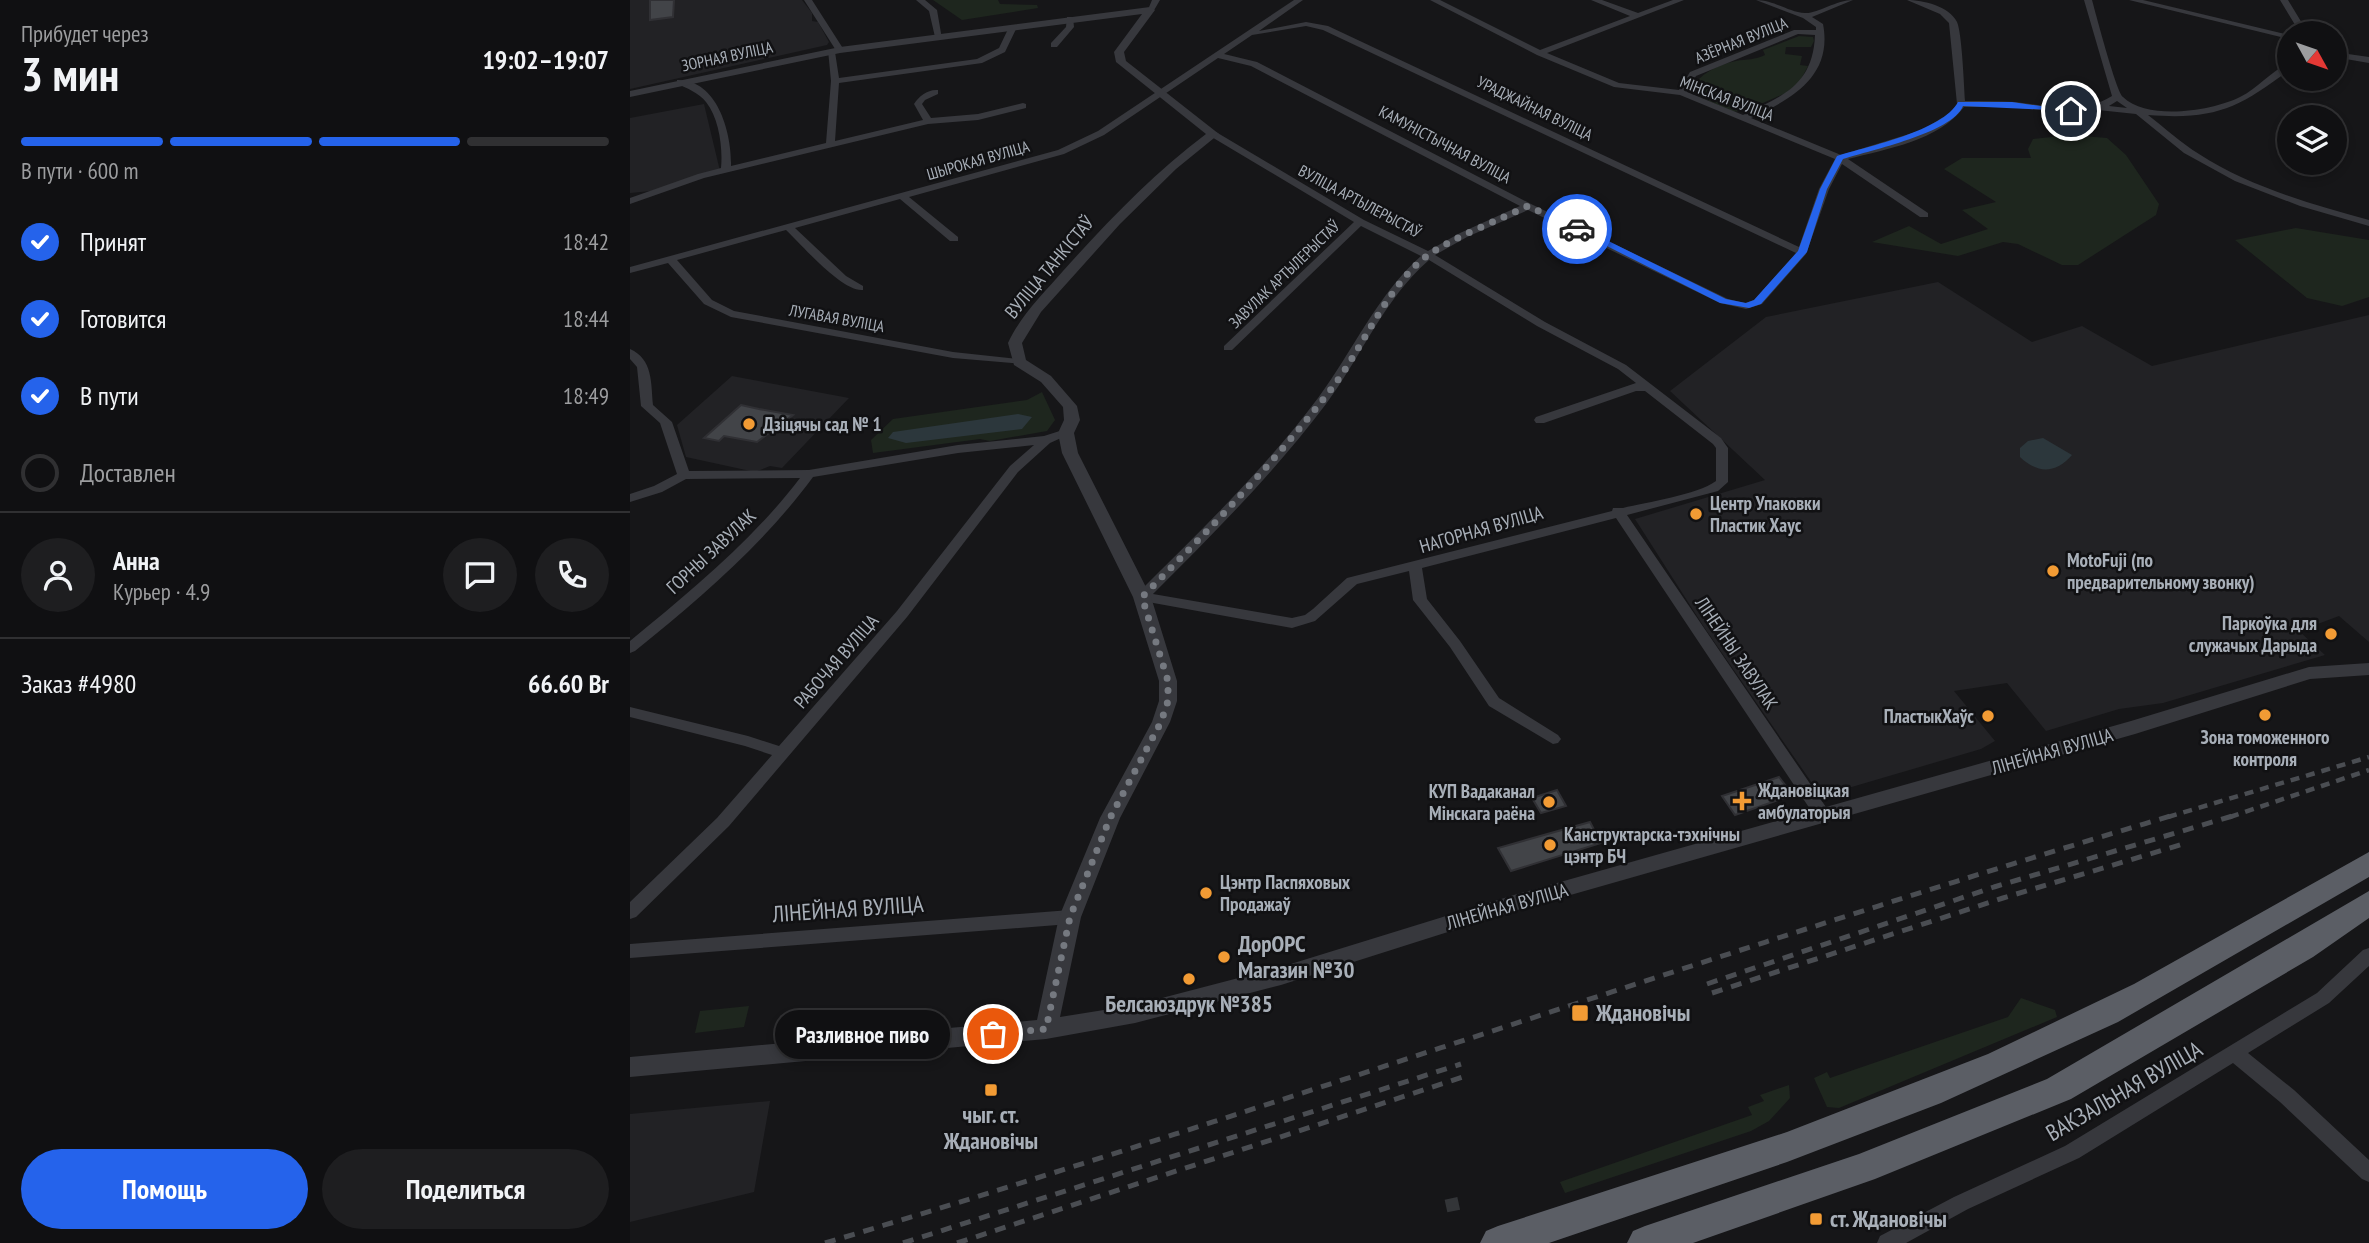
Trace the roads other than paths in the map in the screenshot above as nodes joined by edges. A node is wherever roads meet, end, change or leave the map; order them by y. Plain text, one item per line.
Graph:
1 (808, 0) edge
2 (920, 0) edge
3 (1298, 0) edge
4 (1434, 0) edge
5 (1595, 0) edge
6 (1680, 0) edge
7 (1760, 0) edge
8 (1849, 0) edge
9 (1911, 0) edge
10 (2088, 0) edge
11 (2133, 0) edge
12 (2284, 0) edge
13 (1153, 5) edge
14 (1638, 16) junction
15 (1807, 16) junction
16 (1070, 19) junction
17 (2297, 21) edge
18 (1013, 27) junction
19 (1821, 33) junction
20 (2277, 34) edge
21 (1247, 36) junction
22 (939, 37) junction
23 (1054, 45) dead end
24 (836, 51) junction
25 (1540, 53) junction
26 (1215, 55) junction
27 (2347, 56) edge
28 (2369, 60) edge
29 (2277, 75) edge
30 (835, 81) junction
31 (680, 82) junction
32 (936, 92) dead end
33 (1159, 92) junction
34 (1682, 93) junction
35 (630, 94) edge
36 (2117, 97) junction
37 (1961, 104) junction
38 (1023, 106) dead end
39 (2100, 108) junction
40 (2146, 114) junction
41 (1744, 118) junction
42 (928, 121) junction
43 (1213, 134) junction
44 (830, 145) junction
45 (1840, 158) junction
46 (726, 170) junction
47 (904, 197) junction
48 (630, 201) edge
49 (1528, 206) junction
50 (1924, 215) dead end
51 (1360, 222) junction
52 (2369, 223) edge
53 (788, 228) junction
54 (954, 239) dead end
55 (1802, 252) junction
56 (1428, 255) junction
57 (671, 260) junction
58 (630, 270) edge
59 (859, 288) dead end
60 (1228, 348) dead end
61 (630, 352) edge
62 (1019, 362) junction
63 (1652, 390) junction
64 (1540, 420) dead end
65 (1066, 433) junction
66 (1046, 440) junction
67 (809, 474) junction
68 (684, 475) junction
69 (630, 498) edge
70 (1618, 511) junction
71 (1415, 567) junction
72 (1142, 597) junction
73 (630, 648) edge
74 (2369, 669) edge
75 (630, 712) edge
76 (1553, 739) dead end
77 (782, 753) junction
78 (1824, 817) junction
79 (2369, 863) edge
80 (2369, 903) edge
81 (630, 912) edge
82 (1070, 917) junction
83 (630, 951) edge
84 (2369, 955) edge
85 (1046, 1029) junction
86 (2236, 1054) junction
87 (630, 1067) edge
88 (2369, 1173) edge
89 (1498, 1243) edge
90 (1645, 1243) edge
91 (1887, 1243) edge

1 - 24 street
2 - 22 street
3 - 21 street, ШЫРОКАЯ ВУЛІЦА
4 - 25 street, МІНСКАЯ ВУЛІЦА
5 - 14 street
6 - 14 street
7 - 15 street, АЗЁРНАЯ ВУЛІЦА
8 - 15 street
9 - 37 street
10 - 36 street
11 - 20 street
12 - 17 street
13 - 16 street, ЗОРНАЯ ВУЛІЦА
13 - 33 street, ВУЛІЦА АРТЫЛЕРЫСТАЎ
14 - 25 street
15 - 19 street, АЗЁРНАЯ ВУЛІЦА
16 - 18 street, ЗОРНАЯ ВУЛІЦА
16 - 23 street
18 - 22 street, ЗОРНАЯ ВУЛІЦА
18 - 30 street
19 - 34 street, АЗЁРНАЯ ВУЛІЦА
19 - 41 street
21 - 26 street, ШЫРОКАЯ ВУЛІЦА
21 - 55 street, УРАДЖАЙНАЯ ВУЛІЦА
22 - 24 street, ЗОРНАЯ ВУЛІЦА
24 - 30 street
24 - 31 street, ЗОРНАЯ ВУЛІЦА
25 - 34 street, МІНСКАЯ ВУЛІЦА
26 - 33 street, ШЫРОКАЯ ВУЛІЦА
26 - 49 street, КАМУНІСТЫЧНАЯ ВУЛІЦА
27 - 28 street
29 - 40 street
30 - 44 street
31 - 35 street, ЗОРНАЯ ВУЛІЦА
31 - 46 street
32 - 42 street
33 - 43 street, ВУЛІЦА АРТЫЛЕРЫСТАЎ
33 - 47 street, ШЫРОКАЯ ВУЛІЦА
34 - 41 street, МІНСКАЯ ВУЛІЦА
36 - 39 street
36 - 40 street
37 - 39 street
37 - 45 street
38 - 42 street
39 - 40 street
40 - 52 street
41 - 45 street, МІНСКАЯ ВУЛІЦА
42 - 44 street
43 - 51 street, ВУЛІЦА АРТЫЛЕРЫСТАЎ
43 - 62 street, ВУЛІЦА ТАНКІСТАЎ
44 - 46 street
45 - 50 street, МІНСКАЯ ВУЛІЦА
45 - 55 street
46 - 48 street
47 - 53 street, ШЫРОКАЯ ВУЛІЦА
47 - 54 street
49 - 55 street, КАМУНІСТЫЧНАЯ ВУЛІЦА
49 - 56 street
51 - 56 street, ВУЛІЦА АРТЫЛЕРЫСТАЎ
51 - 60 street, ЗАВУЛАК АРТЫЛЕРЫСТАЎ
53 - 57 street, ШЫРОКАЯ ВУЛІЦА
53 - 59 street
56 - 63 street, ВУЛІЦА АРТЫЛЕРЫСТАЎ
56 - 72 street
57 - 58 street, ШЫРОКАЯ ВУЛІЦА
57 - 62 street, ЛУГАВАЯ ВУЛІЦА
61 - 68 street
62 - 65 street
63 - 64 street
63 - 70 street, НАГОРНАЯ ВУЛІЦА
65 - 66 street, РАБОЧАЯ ВУЛІЦА
65 - 72 street
66 - 67 street
66 - 77 street, РАБОЧАЯ ВУЛІЦА
67 - 68 street
67 - 73 street, ГОРНЫ ЗАВУЛАК
68 - 69 street
70 - 71 street, НАГОРНАЯ ВУЛІЦА
70 - 78 street, ЛІНЕЙНЫ ЗАВУЛАК
71 - 72 street, НАГОРНАЯ ВУЛІЦА
71 - 76 street
72 - 82 street
74 - 78 street, ЛІНЕЙНАЯ ВУЛІЦА
75 - 77 street
77 - 81 street, РАБОЧАЯ ВУЛІЦА
78 - 85 street, ЛІНЕЙНАЯ ВУЛІЦА
79 - 89 highway
80 - 90 highway
82 - 83 street, ЛІНЕЙНАЯ ВУЛІЦА
82 - 85 street
84 - 86 street, ВАКЗАЛЬНАЯ ВУЛІЦА
85 - 87 street, ЛІНЕЙНАЯ ВУЛІЦА
86 - 88 street
86 - 91 street, ВАКЗАЛЬНАЯ ВУЛІЦА

